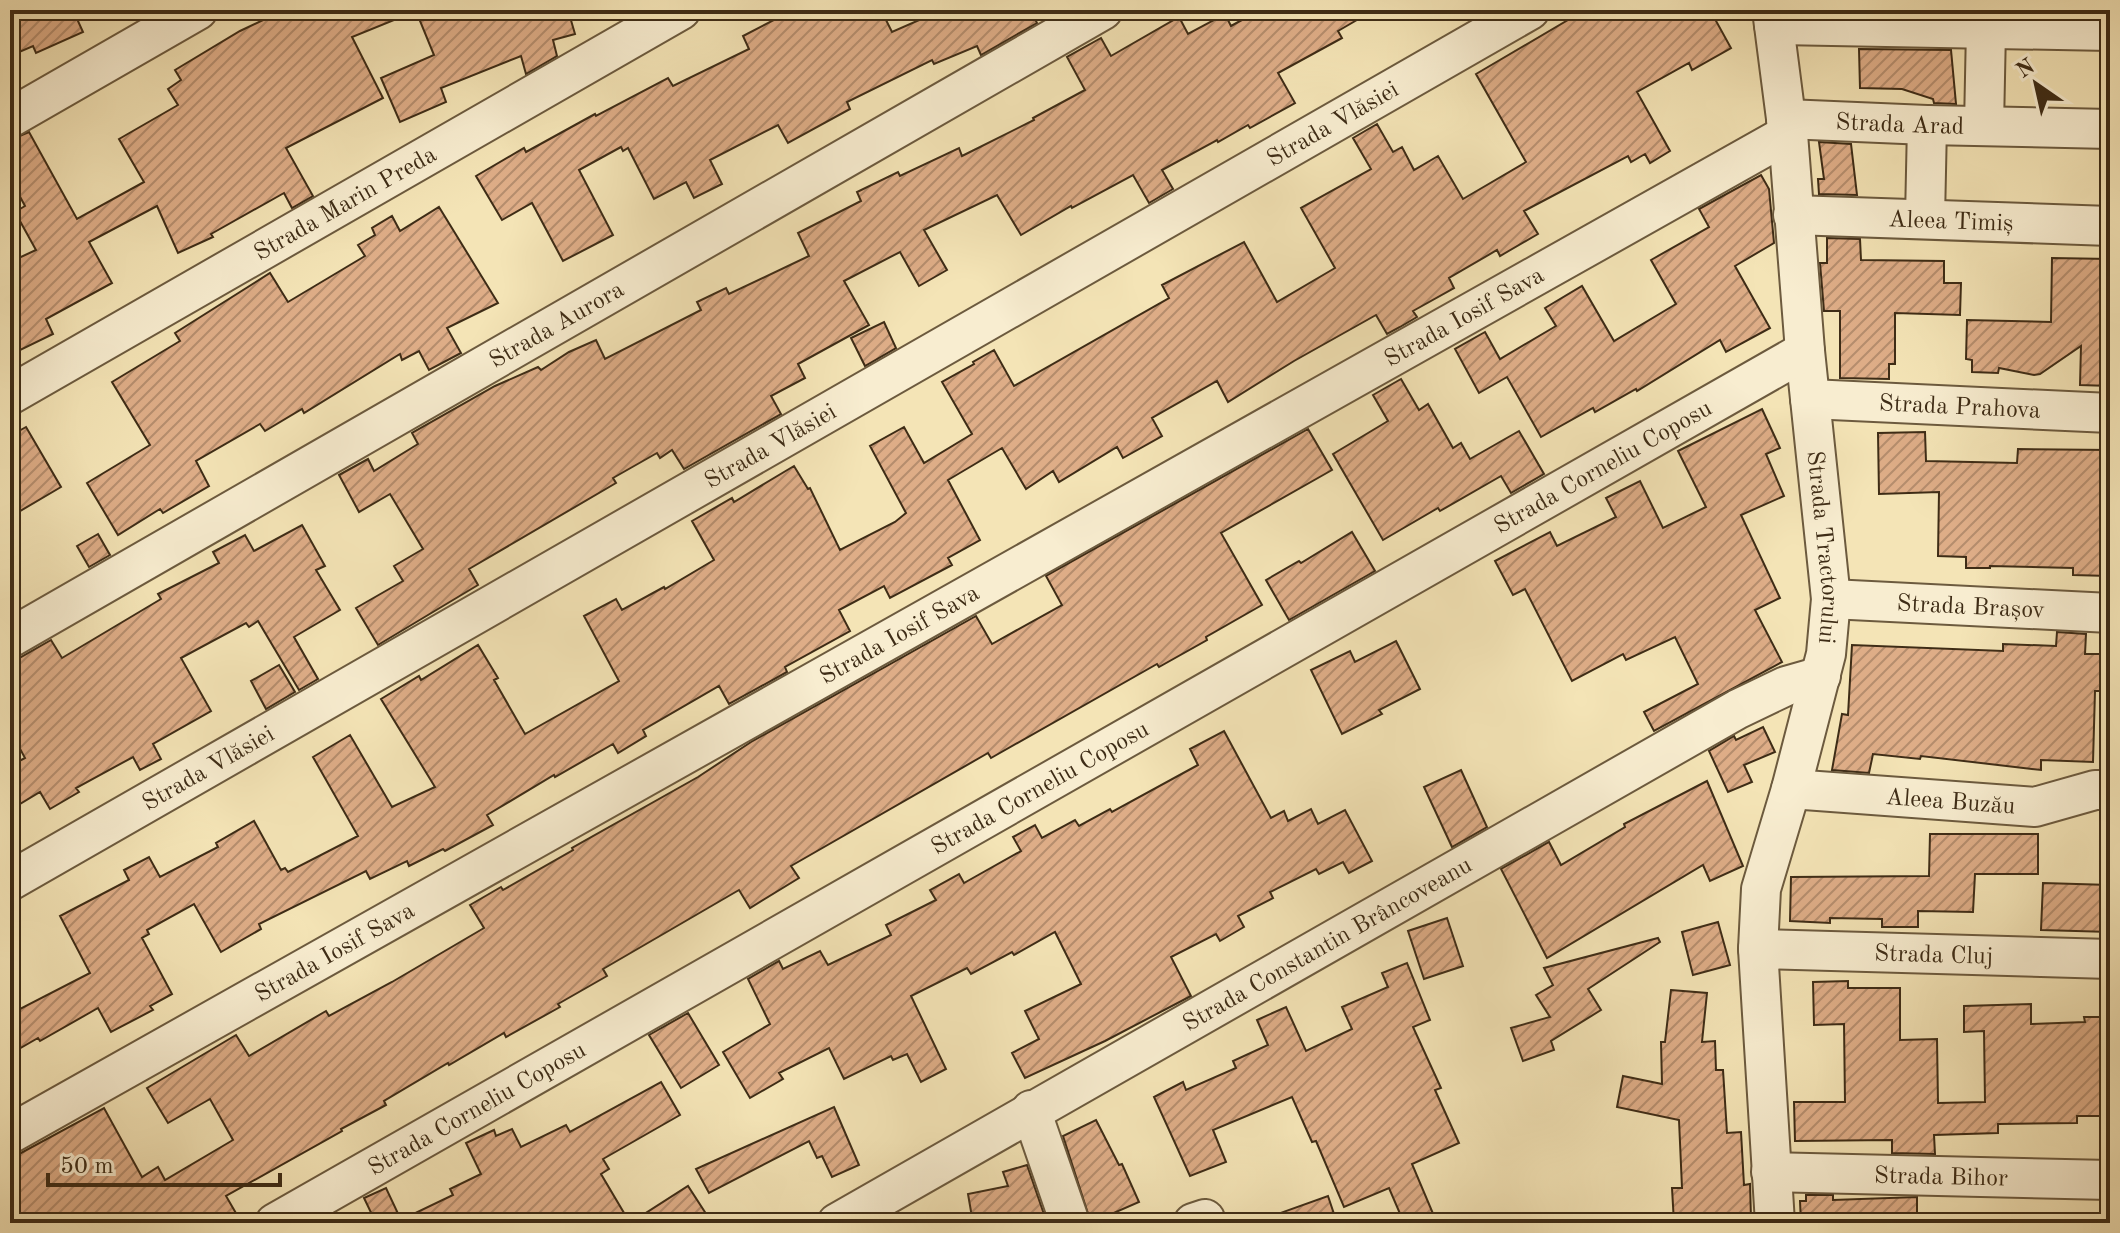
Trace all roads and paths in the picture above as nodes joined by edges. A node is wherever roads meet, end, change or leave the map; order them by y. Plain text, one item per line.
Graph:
1 (198, 10) edge
2 (681, 10) edge
3 (1103, 10) edge
4 (1530, 10) edge
5 (1773, 18) edge
6 (1986, 29) junction
7 (2110, 31) edge
8 (10, 118) edge
9 (1927, 125) junction
10 (1787, 126) junction
11 (1984, 126) junction
12 (2110, 129) edge
13 (1793, 215) junction
14 (1925, 218) junction
15 (2110, 226) edge
16 (1805, 351) junction
17 (10, 395) edge
18 (1810, 399) junction
19 (2110, 413) edge
20 (1831, 599) junction
21 (2110, 613) edge
22 (10, 638) edge
23 (1821, 676) junction
24 (1791, 789) junction
25 (2110, 790) edge
26 (10, 881) edge
27 (1758, 949) junction
28 (2110, 959) edge
29 (1031, 1110) junction
30 (10, 1134) edge
31 (1771, 1172) junction
32 (2110, 1180) edge
33 (275, 1223) edge
34 (837, 1223) edge
35 (1070, 1223) edge
36 (1775, 1223) edge

1 - 8 street
2 - 17 street, Strada Marin Preda
3 - 22 street, Strada Aurora
4 - 26 street, Strada Vlăsiei
5 - 6 street
5 - 10 street, Strada Tractorului
6 - 7 street
6 - 11 street
9 - 10 street, Strada Arad
9 - 11 street, Strada Arad
9 - 14 street
10 - 13 street, Strada Tractorului
10 - 30 street, Strada Iosif Sava
11 - 12 street, Strada Arad
13 - 14 street, Aleea Timiș
13 - 16 street, Strada Tractorului
14 - 15 street, Aleea Timiș
16 - 18 street, Strada Tractorului
16 - 33 street, Strada Corneliu Coposu
18 - 19 street, Strada Prahova
18 - 20 street, Strada Tractorului
20 - 21 street, Strada Brașov
20 - 23 street, Strada Tractorului
23 - 24 street, Strada Tractorului
23 - 29 street, Strada Constantin Brâncoveanu
24 - 25 street, Aleea Buzău
24 - 27 street, Strada Tractorului
27 - 28 street, Strada Cluj
27 - 31 street, Strada Tractorului
29 - 34 street, Strada Constantin Brâncoveanu
29 - 35 street
31 - 32 street, Strada Bihor
31 - 36 street, Strada Tractorului

